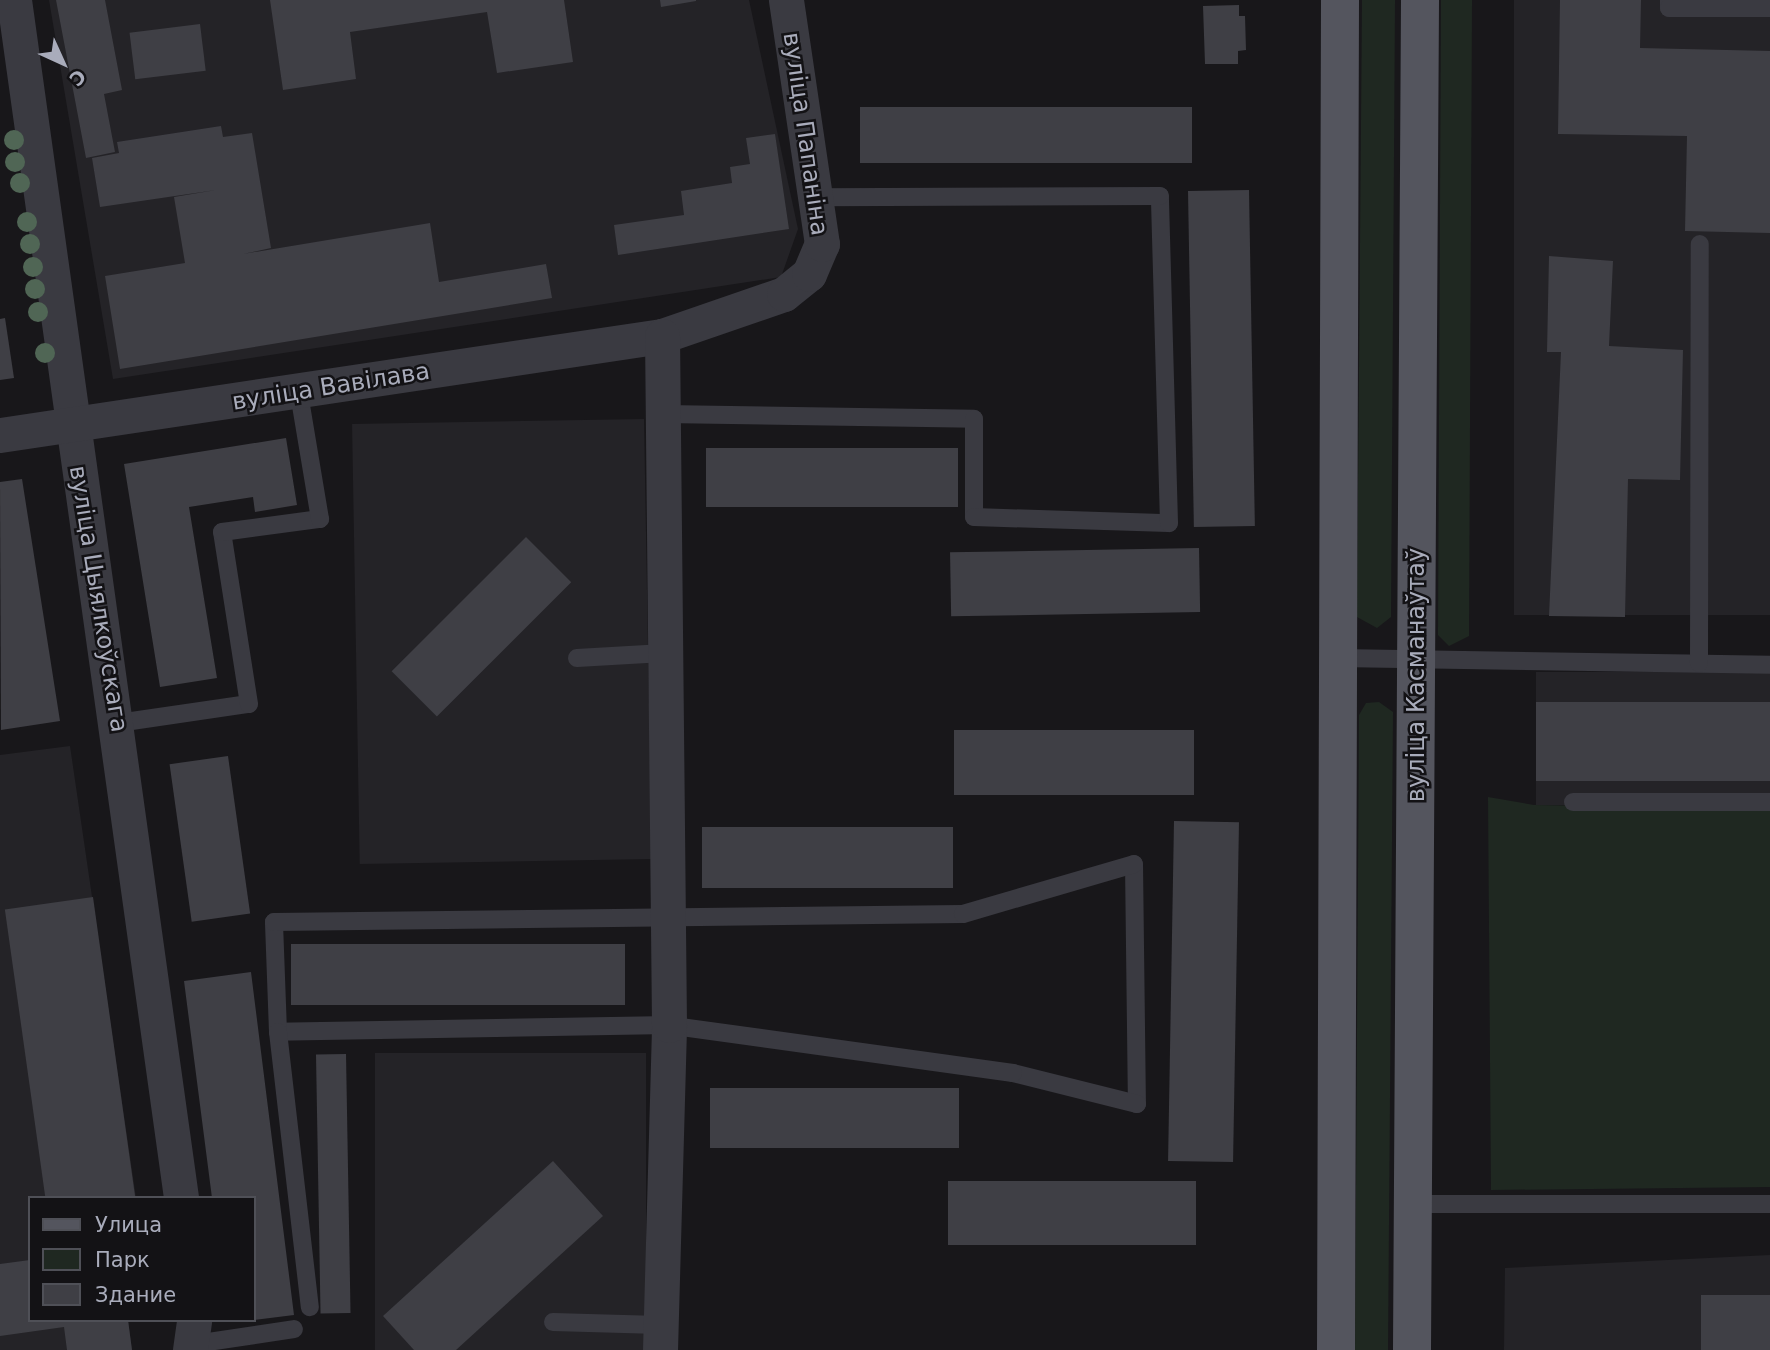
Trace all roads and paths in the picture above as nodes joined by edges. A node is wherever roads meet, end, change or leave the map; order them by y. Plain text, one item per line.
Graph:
1 (14, 0) edge
2 (786, 0) edge
3 (1340, 0) edge
4 (1420, 0) edge
5 (1669, 0) edge
6 (1770, 8) edge
7 (12, 73) edge
8 (818, 197) junction
9 (1700, 244) dead end
10 (662, 335) junction
11 (299, 393) junction
12 (664, 414) junction
13 (71, 427) junction
14 (0, 435) edge
15 (664, 653) junction
16 (577, 658) dead end
17 (1338, 659) junction
18 (1418, 662) junction
19 (1699, 663) junction
20 (1770, 665) edge
21 (118, 723) junction
22 (1573, 802) dead end
23 (1770, 802) edge
24 (667, 918) junction
25 (669, 1025) junction
26 (278, 1032) junction
27 (181, 1196) edge
28 (1414, 1204) junction
29 (1770, 1204) edge
30 (310, 1307) dead end
31 (553, 1322) dead end
32 (294, 1329) dead end
33 (193, 1338) edge
34 (659, 1338) edge
35 (1336, 1350) edge
36 (1412, 1350) edge

1 - 7 street, вуліца Цыялкоўскага
2 - 8 street, вуліца Папаніна
3 - 17 main road
4 - 18 main road, вуліца Касманаўтаў
5 - 6 lane
7 - 13 street, вуліца Цыялкоўскага
8 - 10 street, вуліца Папаніна
8 - 12 lane
9 - 19 lane
10 - 11 street, вуліца Вавілава
10 - 12 street
11 - 13 street, вуліца Вавілава
11 - 21 lane
12 - 15 street
13 - 14 street, вуліца Вавілава
13 - 21 street, вуліца Цыялкоўскага
15 - 16 lane
15 - 24 street
17 - 18 lane
17 - 35 main road
18 - 19 lane
18 - 28 main road, вуліца Касманаўтаў
19 - 20 lane
21 - 27 street, вуліца Цыялкоўскага
22 - 23 lane
24 - 25 street
24 - 25 lane
24 - 26 lane
25 - 26 lane
25 - 34 street
26 - 30 lane
28 - 29 lane
28 - 36 main road, вуліца Касманаўтаў
31 - 34 lane
32 - 33 lane

